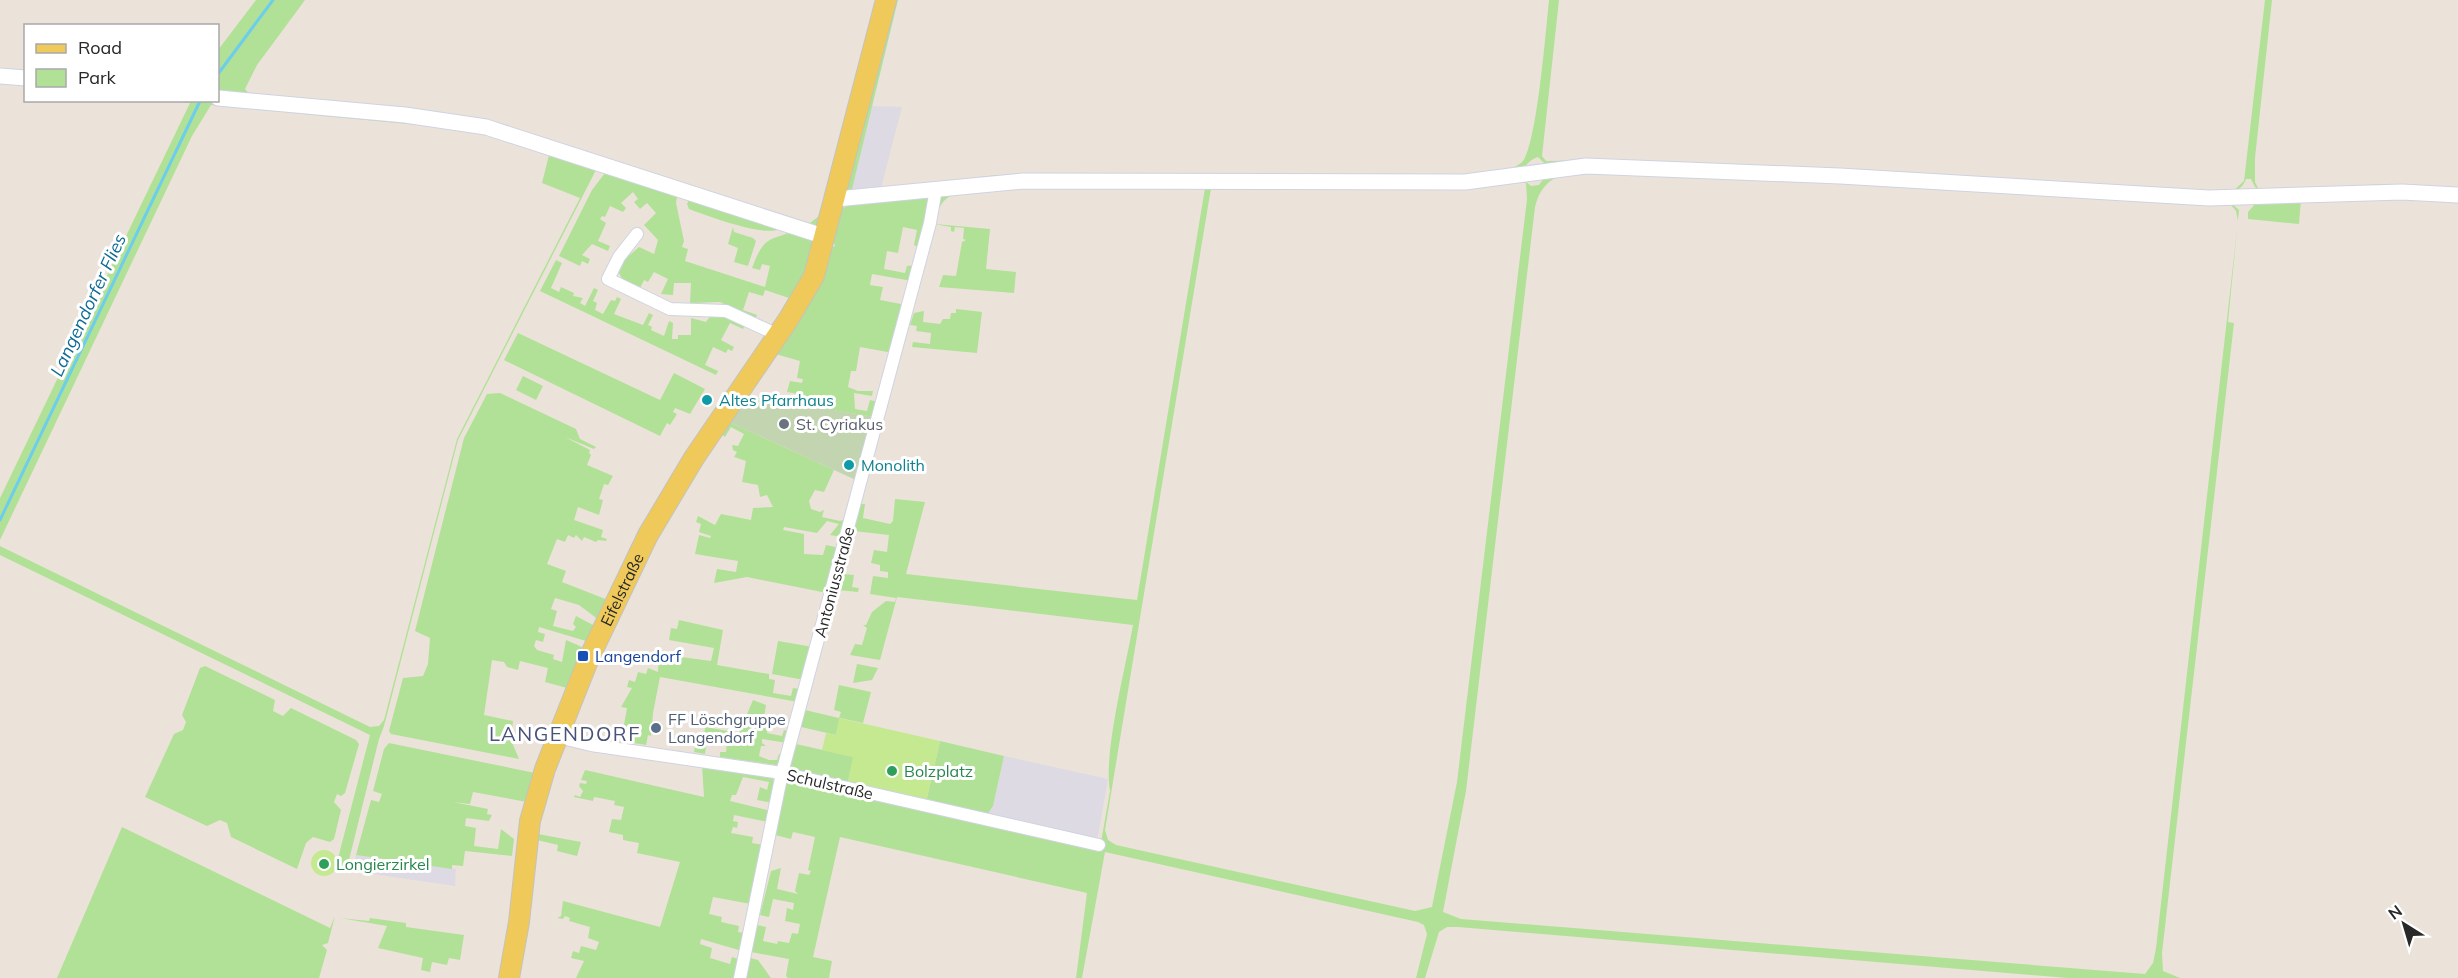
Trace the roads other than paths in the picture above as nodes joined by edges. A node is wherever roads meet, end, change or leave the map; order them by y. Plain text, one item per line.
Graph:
1 (886, 0) edge
2 (0, 76) edge
3 (24, 78) edge
4 (219, 98) edge
5 (936, 189) junction
6 (2458, 195) edge
7 (836, 199) junction
8 (637, 234) dead end
9 (826, 237) junction
10 (778, 335) junction
11 (558, 737) junction
12 (782, 773) junction
13 (1099, 845) dead end
14 (509, 978) edge
15 (740, 978) edge

1 - 7 main road, Eifelstraße
2 - 3 street
4 - 9 street
5 - 6 street
5 - 7 street
5 - 12 street, Antoniusstraße
7 - 9 main road, Eifelstraße
8 - 10 street
9 - 10 main road, Eifelstraße
10 - 11 main road, Eifelstraße
11 - 12 street, Schulstraße
11 - 14 main road, Eifelstraße
12 - 13 street, Schulstraße
12 - 15 street, Antoniusstraße

